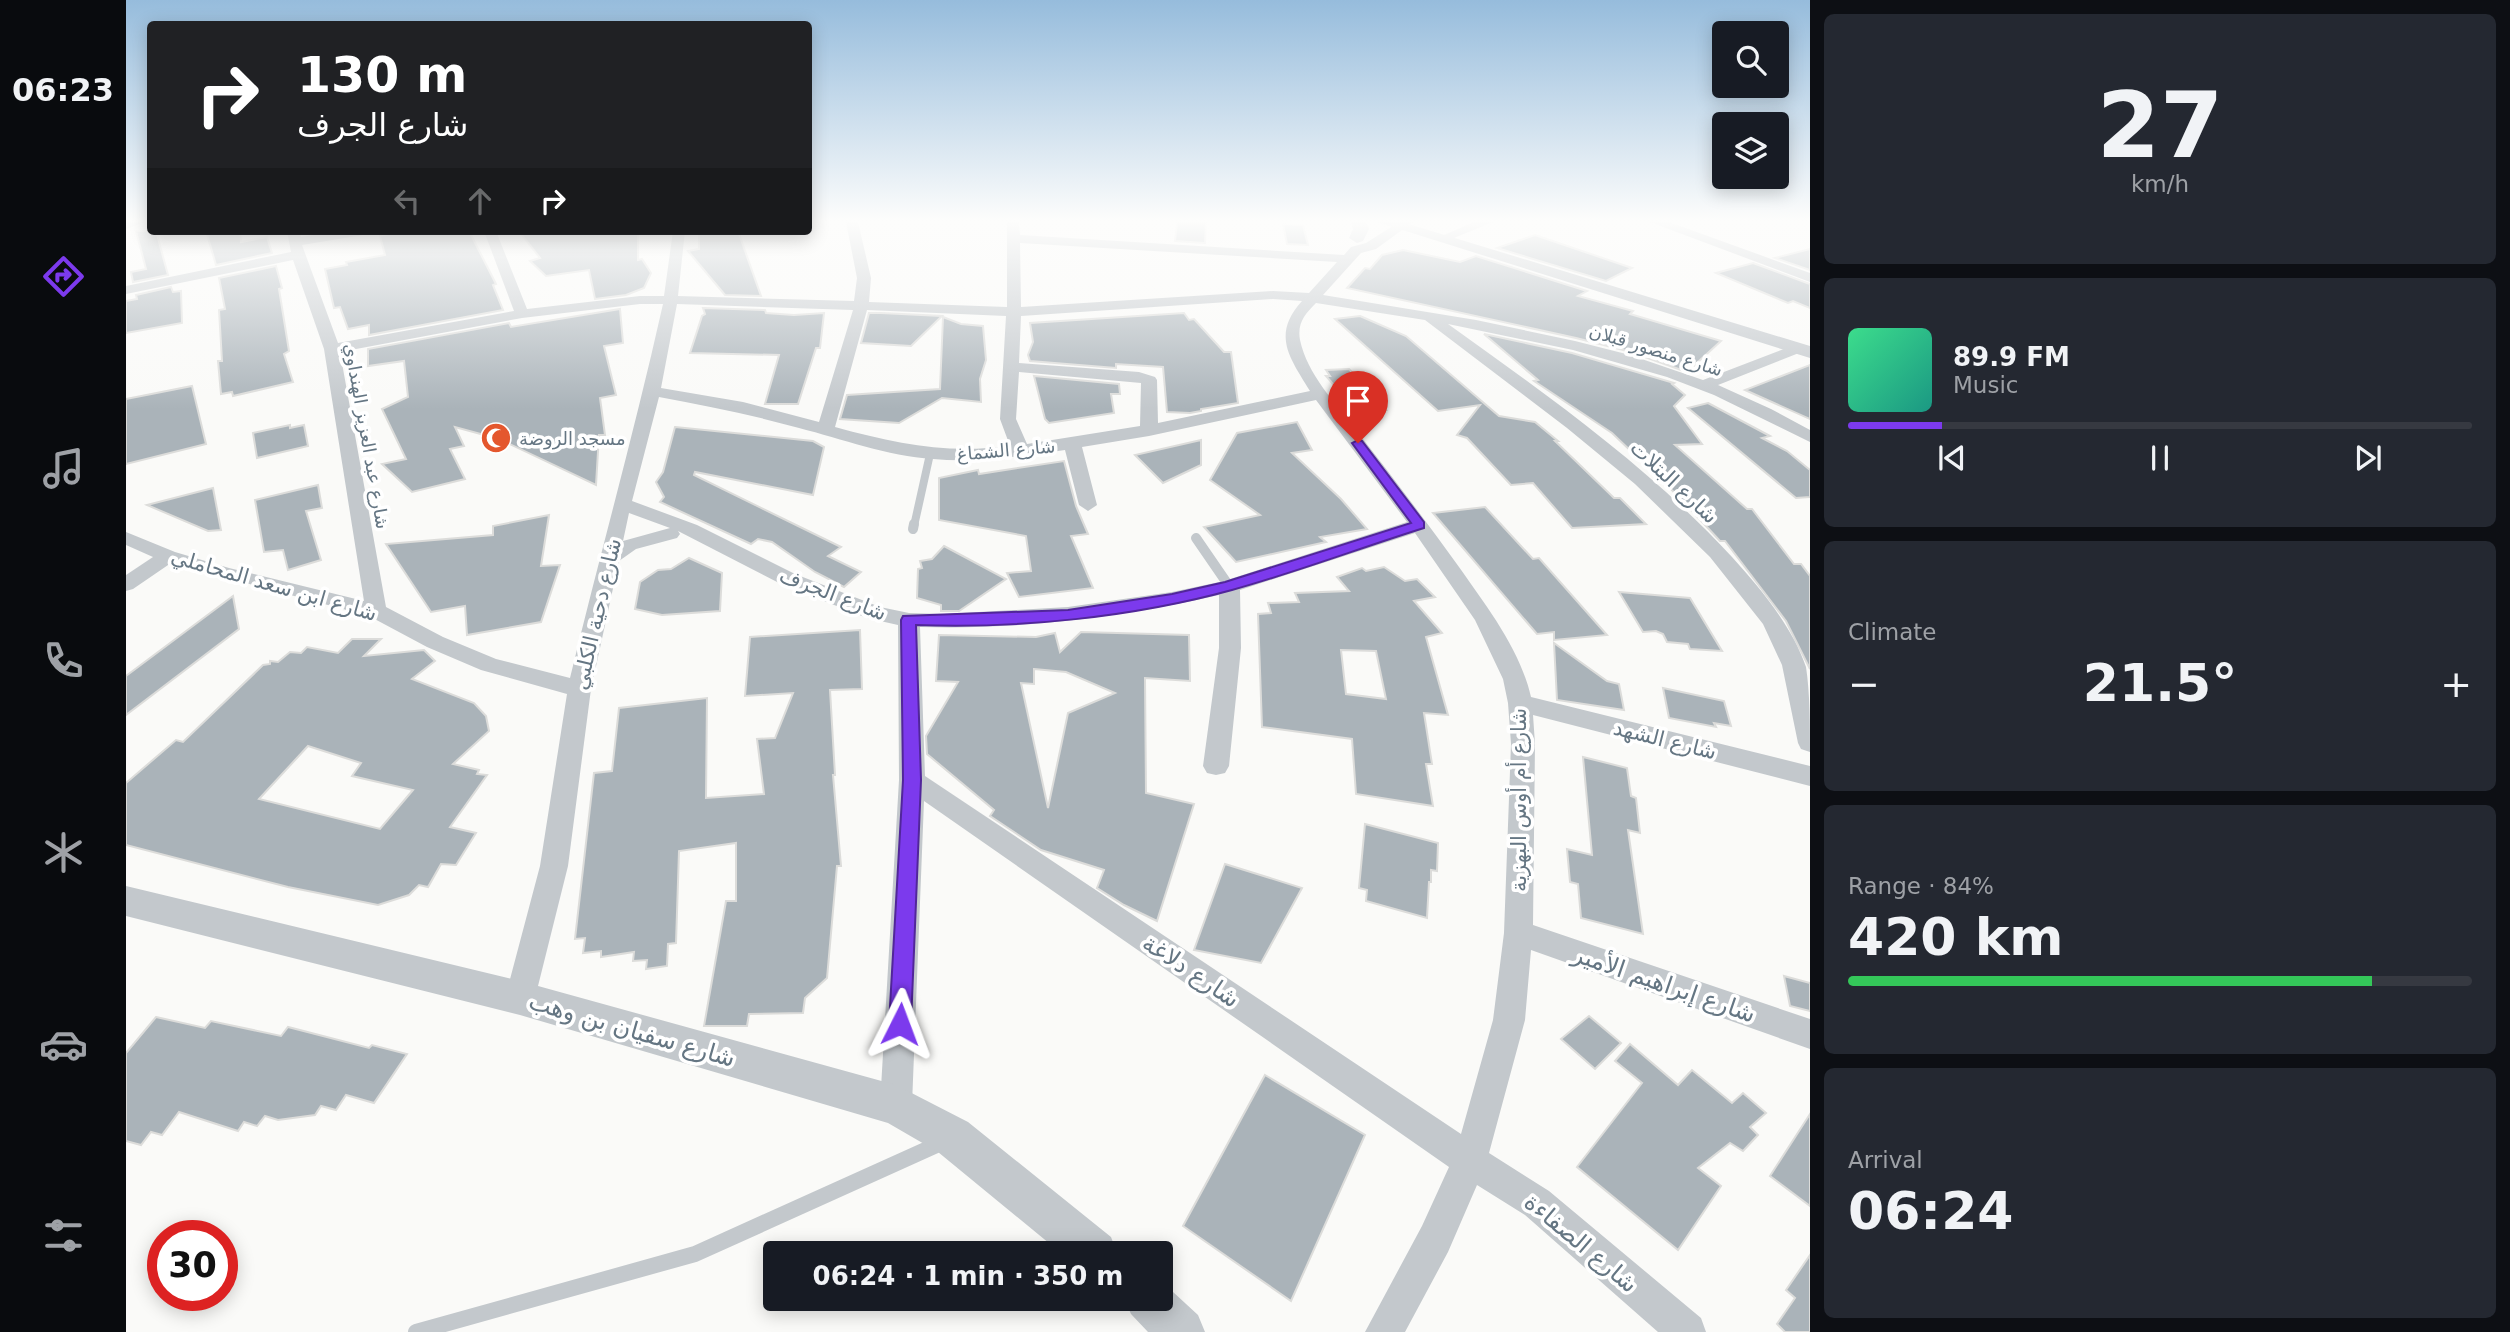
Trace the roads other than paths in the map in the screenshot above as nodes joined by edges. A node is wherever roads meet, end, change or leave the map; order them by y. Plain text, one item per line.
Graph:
1 (147, 284) edge
2 (310, 284) edge
3 (511, 284) edge
4 (673, 284) edge
5 (863, 284) edge
6 (1014, 284) edge
7 (1324, 284) edge
8 (1590, 284) edge
9 (126, 290) edge
10 (1315, 296) junction
11 (671, 299) junction
12 (861, 306) junction
13 (1014, 312) junction
14 (523, 314) junction
15 (1426, 316) junction
16 (332, 349) junction
17 (1804, 350) edge
18 (1012, 367) junction
19 (1706, 384) junction
20 (652, 391) junction
21 (1320, 394) junction
22 (1149, 430) junction
23 (825, 431) junction
24 (1810, 438) edge
25 (1072, 444) junction
26 (1021, 452) junction
27 (930, 454) junction
28 (1088, 505) dead end
29 (621, 510) junction
30 (1419, 525) junction
31 (913, 529) dead end
32 (670, 534) junction
33 (126, 538) edge
34 (703, 538) junction
35 (1196, 538) dead end
36 (168, 556) junction
37 (609, 558) junction
38 (126, 584) edge
39 (1228, 586) junction
40 (376, 611) junction
41 (909, 620) junction
42 (579, 689) junction
43 (1520, 703) junction
44 (1810, 743) edge
45 (1216, 766) dead end
46 (1810, 776) edge
47 (912, 780) junction
48 (126, 901) edge
49 (1518, 933) junction
50 (520, 998) junction
51 (1810, 1034) edge
52 (896, 1105) junction
53 (953, 1137) junction
54 (1470, 1161) junction
55 (1081, 1241) edge
56 (1160, 1311) edge
57 (416, 1332) edge
58 (1181, 1332) edge
59 (1384, 1332) edge
60 (1687, 1332) edge

1 - 9 street
2 - 16 street, شارع عبد العزيز الهنداوي
3 - 14 street
4 - 11 street, شارع دحية الكلبي
5 - 12 street
6 - 13 street
7 - 10 street, شارع أم أوس البهزية
8 - 17 street
10 - 13 street, شارع منصور قبلان
10 - 15 street, شارع منصور قبلان
10 - 21 street, شارع أم أوس البهزية
11 - 12 street, شارع منصور قبلان
11 - 14 street, شارع منصور قبلان
11 - 20 street, شارع دحية الكلبي
12 - 13 street, شارع منصور قبلان
12 - 23 street
13 - 18 street
14 - 16 street, شارع منصور قبلان
15 - 19 street, شارع منصور قبلان
15 - 44 street, شارع البتلات
16 - 40 street, شارع عبد العزيز الهنداوي
17 - 19 street
18 - 22 street
18 - 26 street
19 - 24 street, شارع منصور قبلان
20 - 23 street, شارع الشماغ
20 - 29 street, شارع دحية الكلبي
21 - 22 street, شارع الشماغ
21 - 30 street, شارع أم أوس البهزية
22 - 25 street, شارع الشماغ
23 - 27 street, شارع الشماغ
25 - 26 street, شارع الشماغ
25 - 28 street
26 - 27 street, شارع الشماغ
27 - 31 lane
29 - 32 street
29 - 34 street, شارع الجرف
29 - 37 street, شارع دحية الكلبي
30 - 39 street, شارع الجرف
30 - 43 street, شارع أم أوس البهزية
32 - 34 street
32 - 37 street
33 - 36 street, شارع ابن سعد المحاملي
34 - 41 street, شارع الجرف
35 - 39 lane
36 - 38 street
36 - 40 street, شارع ابن سعد المحاملي
37 - 42 street, شارع دحية الكلبي
39 - 41 street, شارع الجرف
39 - 45 street
40 - 42 street, شارع ابن سعد المحاملي
41 - 47 street
42 - 50 street, شارع دحية الكلبي
43 - 46 street, شارع الشهد
43 - 49 street, شارع أم أوس البهزية
47 - 52 street
47 - 54 street, شارع دلاغة
48 - 50 street, شارع سفيان بن وهب
49 - 51 street, شارع إبراهيم الأمير
49 - 54 street, شارع أم أوس البهزية
50 - 52 street, شارع سفيان بن وهب
52 - 53 street, شارع سفيان بن وهب
53 - 55 street, شارع سفيان بن وهب
53 - 57 lane
54 - 59 street, شارع أم أوس البهزية
54 - 60 street, شارع الصفاءة
56 - 58 street

